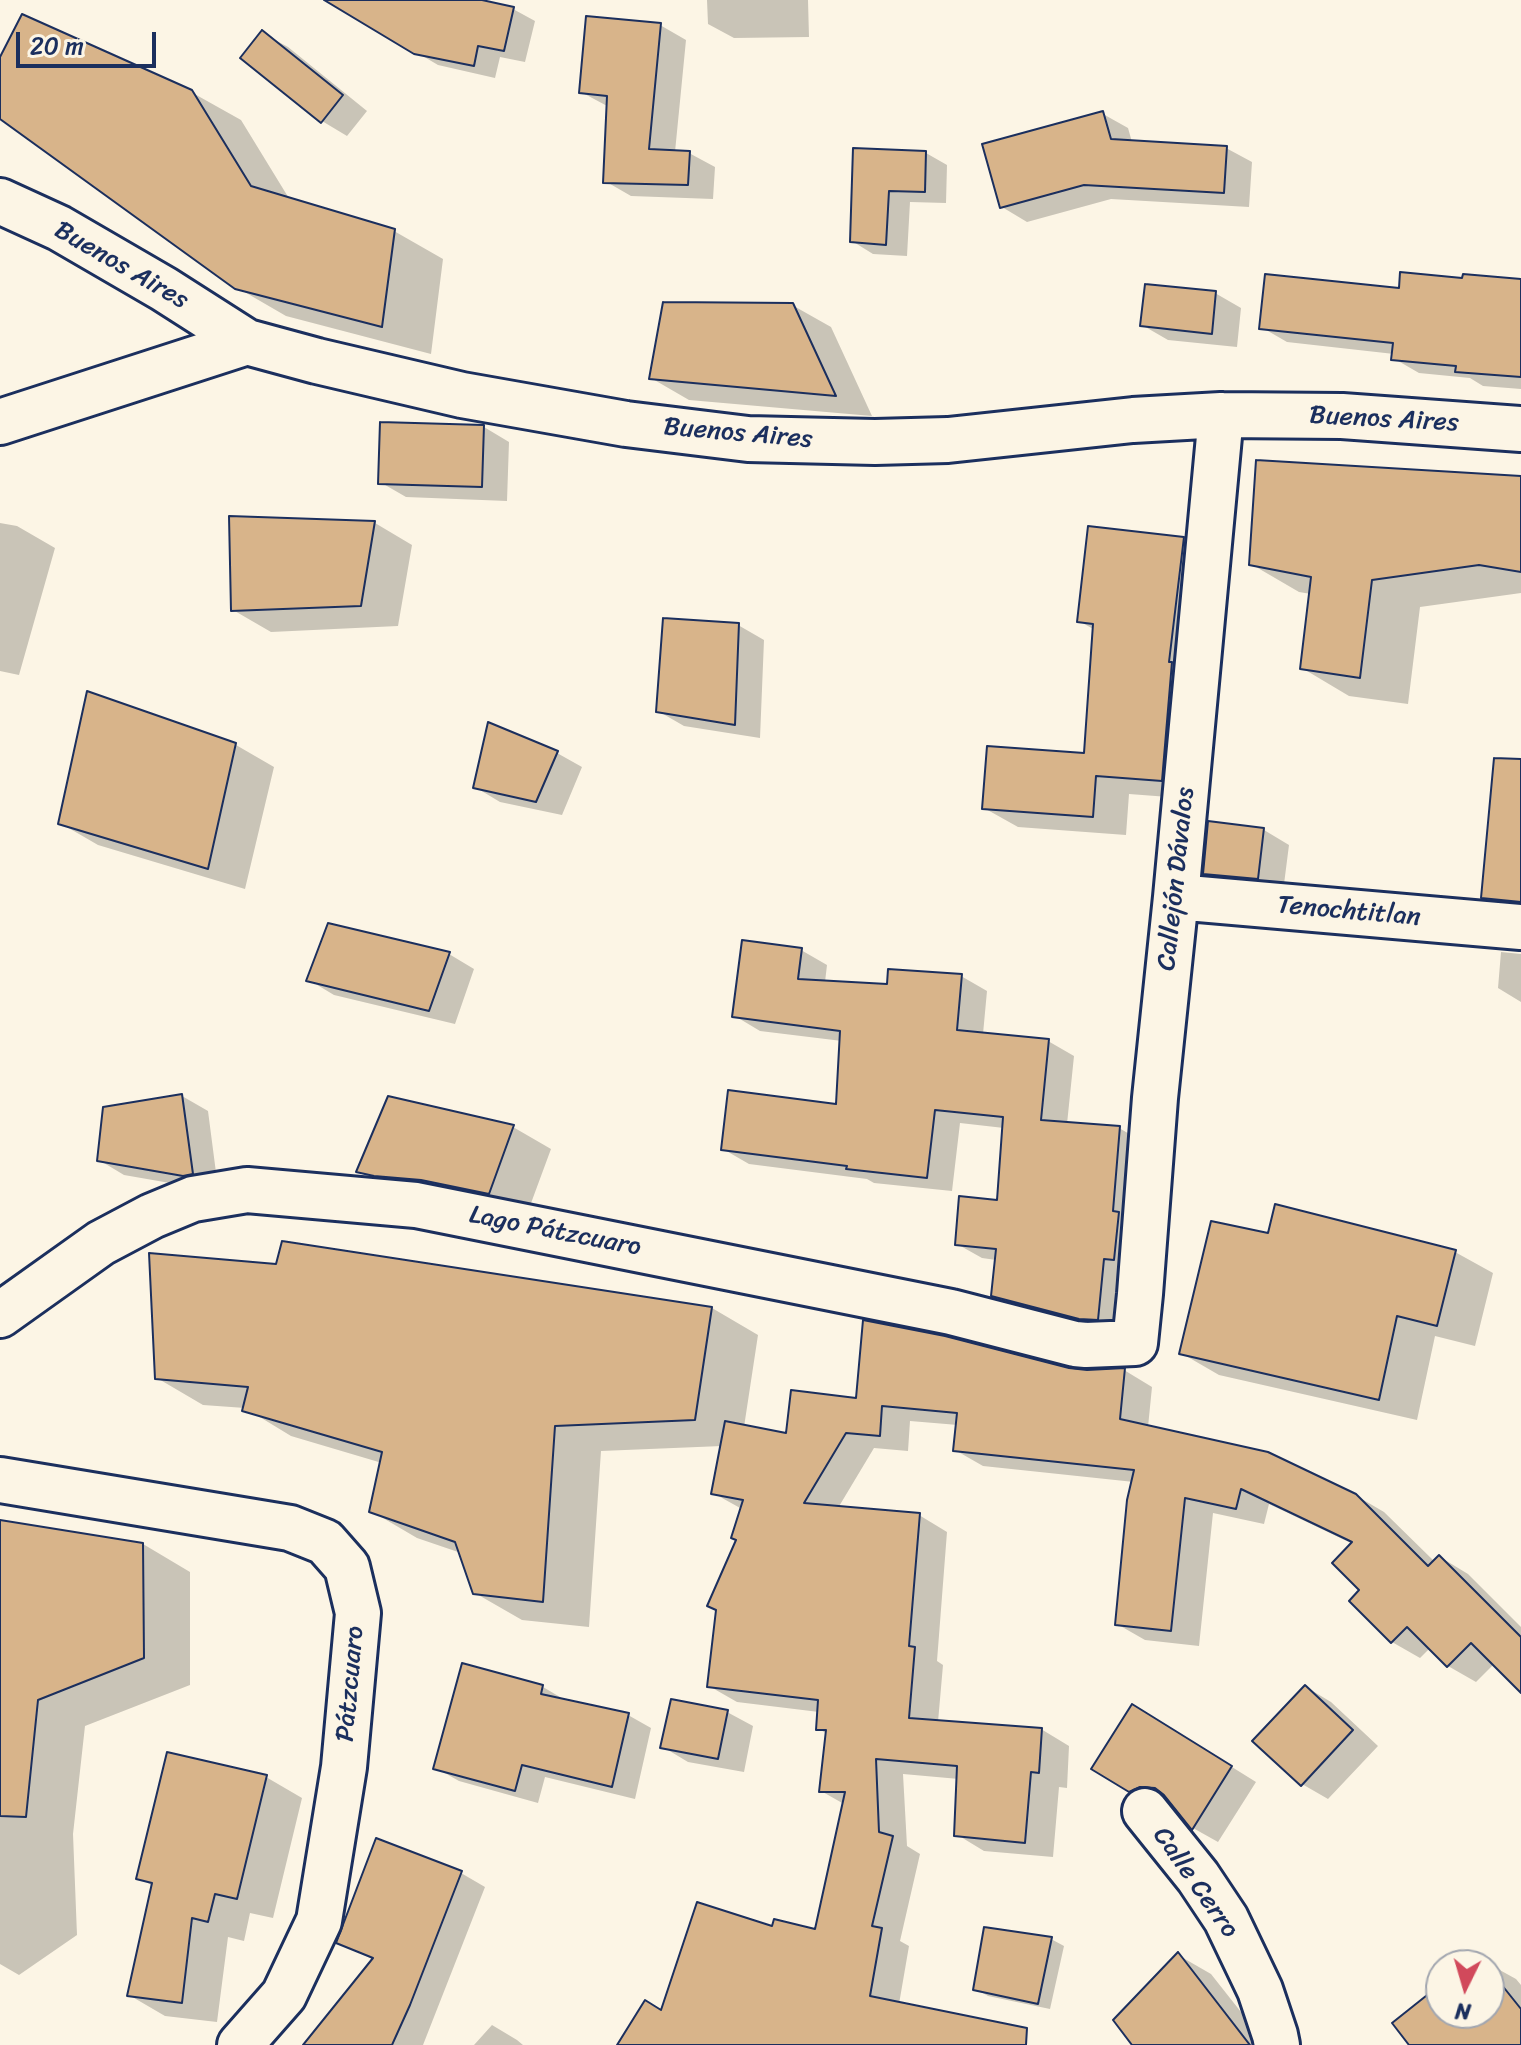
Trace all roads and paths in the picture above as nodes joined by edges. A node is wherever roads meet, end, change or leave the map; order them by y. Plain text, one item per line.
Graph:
1 (0, 201) edge
2 (247, 342) junction
3 (1221, 415) junction
4 (0, 422) edge
5 (1521, 429) edge
6 (1176, 897) junction
7 (1521, 927) edge
8 (0, 1315) edge
9 (1135, 1343) joint
10 (0, 1480) edge
11 (1145, 1811) dead end
12 (240, 2045) edge
13 (1277, 2045) edge

1 - 2 street, Buenos Aires
2 - 3 street, Buenos Aires
2 - 4 street
3 - 5 street, Buenos Aires
3 - 6 street, Callejón Dávalos
6 - 7 street, Tenochtitlan
6 - 9 street, Callejón Dávalos
8 - 9 street, Lago Pátzcuaro
10 - 12 street, Pátzcuaro
11 - 13 street, Calle Cerro

